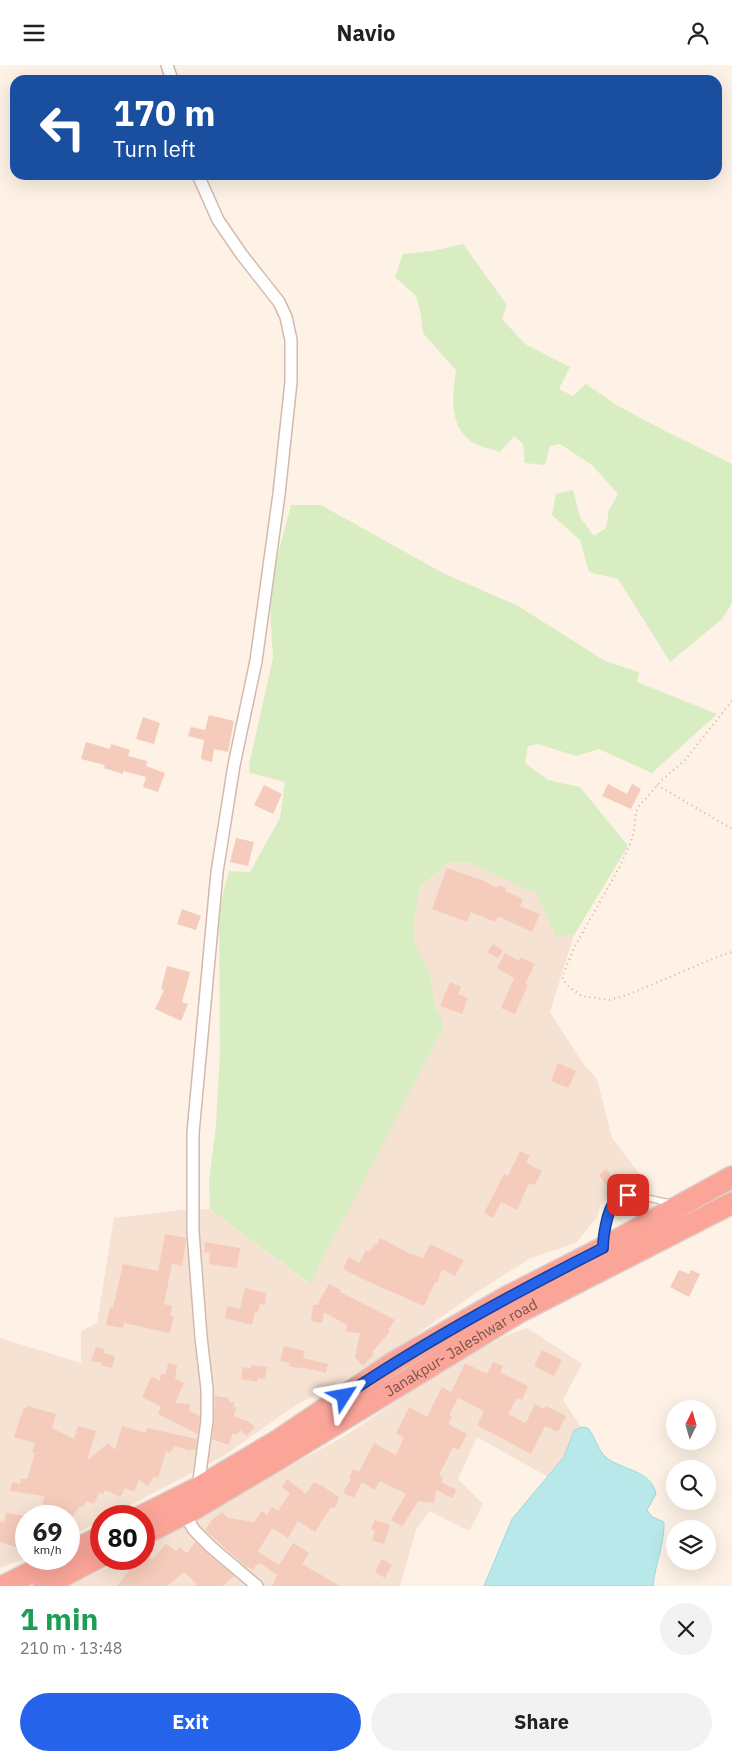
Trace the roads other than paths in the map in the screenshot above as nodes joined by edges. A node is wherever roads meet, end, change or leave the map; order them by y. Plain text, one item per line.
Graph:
1 (200, 180) edge
2 (732, 1177) edge
3 (732, 1203) edge
4 (680, 1205) junction
5 (603, 1248) junction
6 (198, 1488) junction
7 (155, 1510) edge
8 (184, 1513) junction
9 (155, 1528) edge
10 (90, 1562) edge
11 (34, 1570) edge
12 (2, 1585) edge
13 (44, 1586) edge
14 (257, 1586) edge

1 - 6 street
2 - 4 highway, Janakpur- Jaleshwar road
3 - 8 highway, Janakpur- Jaleshwar road
4 - 5 highway, Janakpur- Jaleshwar road
4 - 5 lane
5 - 6 highway, Janakpur- Jaleshwar road
6 - 7 highway, Janakpur- Jaleshwar road
8 - 9 highway, Janakpur- Jaleshwar road
8 - 14 street
10 - 13 highway
11 - 12 highway

